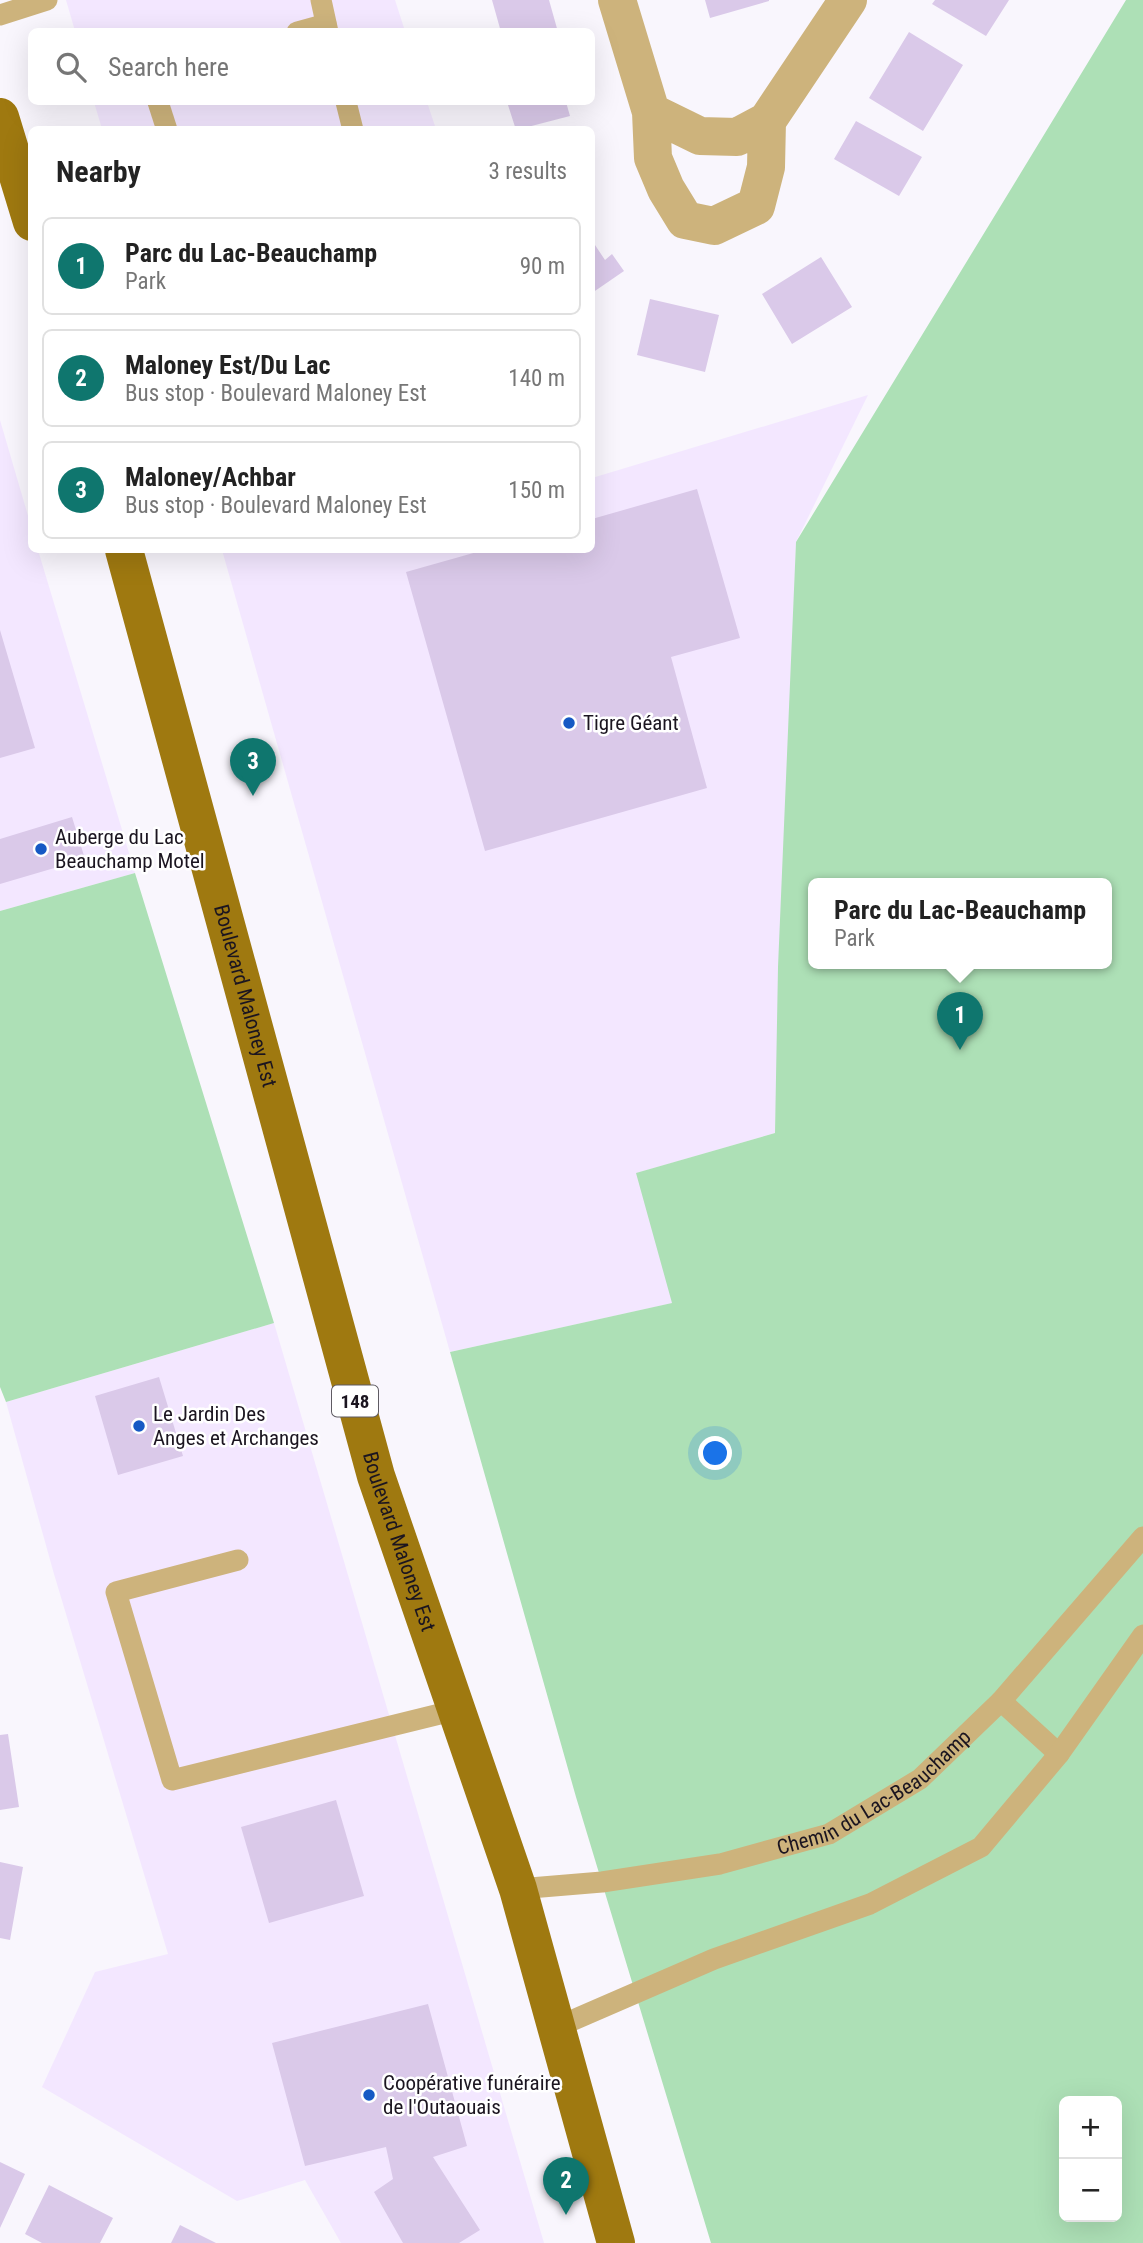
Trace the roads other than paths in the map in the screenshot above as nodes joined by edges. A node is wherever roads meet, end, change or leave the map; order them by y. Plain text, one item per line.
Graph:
1 (47, 0) edge
2 (321, 0) edge
3 (617, 0) edge
4 (848, 0) edge
5 (0, 15) edge
6 (327, 28) edge
7 (159, 105) edge
8 (347, 105) edge
9 (651, 112) junction
10 (0, 117) edge
11 (767, 121) junction
12 (166, 126) edge
13 (352, 126) edge
14 (28, 209) edge
15 (125, 553) edge
16 (1143, 1538) edge
17 (239, 1560) dead end
18 (1143, 1635) edge
19 (1001, 1701) junction
20 (456, 1710) junction
21 (1059, 1754) junction
22 (518, 1889) junction
23 (555, 2028) junction
24 (616, 2243) edge

1 - 5 lane
2 - 6 lane
3 - 9 street
4 - 11 street
7 - 12 lane
8 - 13 lane
9 - 11 street
9 - 11 street
10 - 14 main road
15 - 20 main road, Boulevard Maloney Est / 148
16 - 19 lane, Chemin du Lac-Beauchamp
17 - 20 lane
18 - 21 lane
19 - 21 lane
19 - 22 lane, Chemin du Lac-Beauchamp
20 - 22 main road, Boulevard Maloney Est / 148
21 - 23 lane
22 - 23 main road, Boulevard Maloney Est / 148
23 - 24 main road, Boulevard Maloney Est / 148

